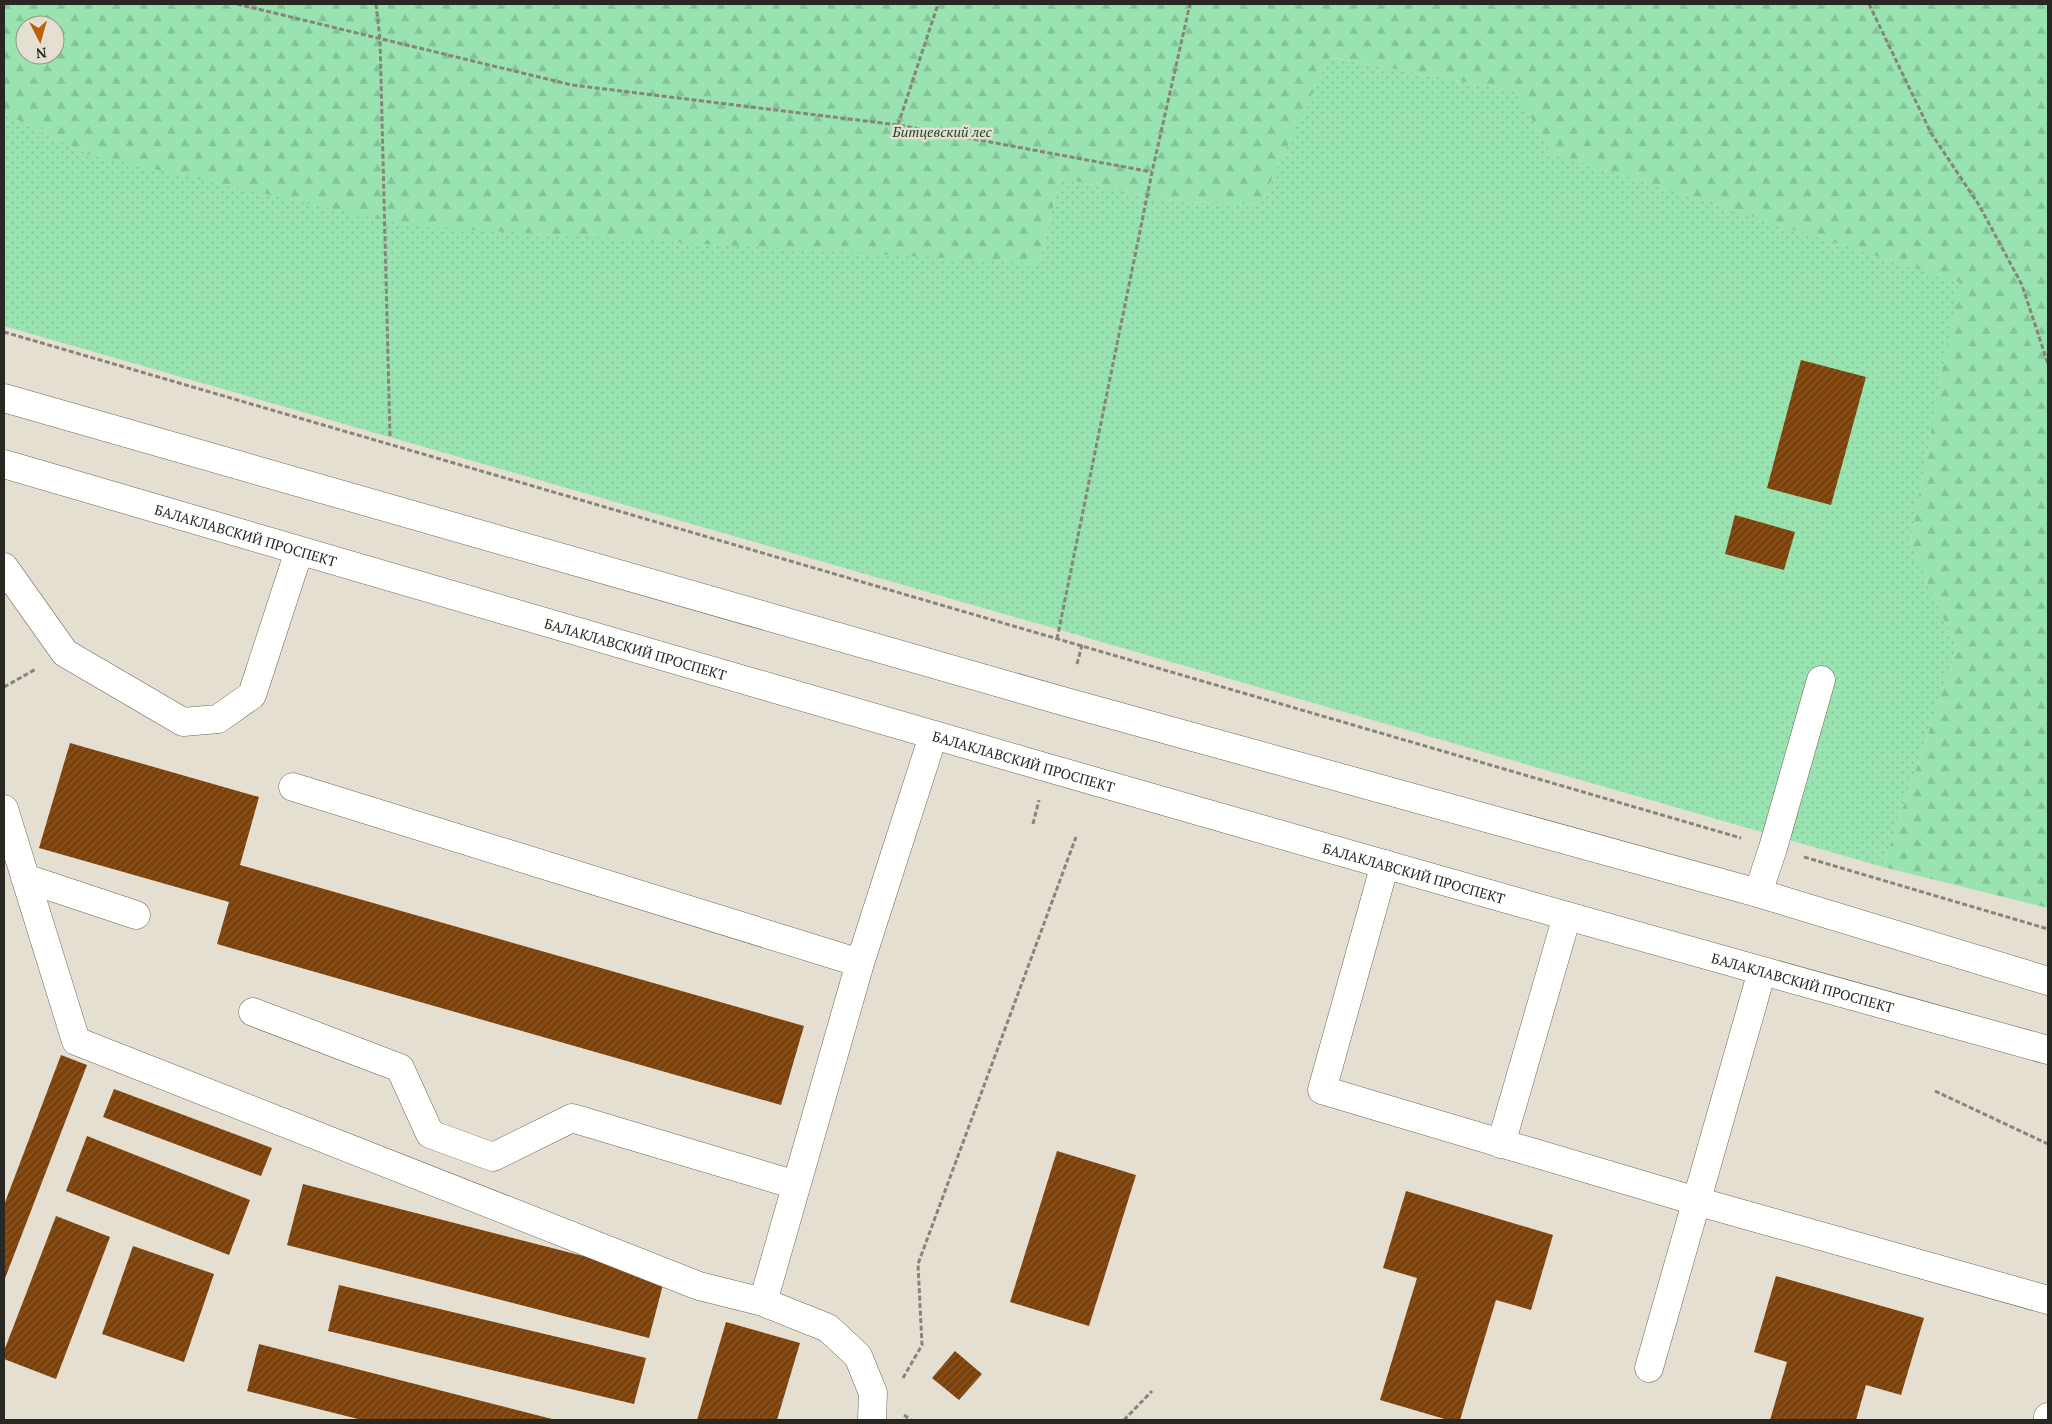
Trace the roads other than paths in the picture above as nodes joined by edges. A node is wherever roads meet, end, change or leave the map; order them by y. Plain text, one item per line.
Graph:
1 (4, 398) edge
2 (4, 464) edge
3 (300, 550) junction
4 (4, 566) edge
5 (1821, 680) dead end
6 (933, 736) junction
7 (293, 786) dead end
8 (4, 809) edge
9 (1385, 864) junction
10 (26, 878) junction
11 (1758, 893) junction
12 (136, 915) dead end
13 (1567, 916) junction
14 (860, 964) junction
15 (1762, 971) junction
16 (2048, 981) edge
17 (253, 1012) dead end
18 (2048, 1050) edge
19 (1501, 1144) junction
20 (796, 1185) junction
21 (1696, 1201) junction
22 (2048, 1300) edge
23 (763, 1302) junction
24 (1649, 1368) dead end
25 (872, 1420) edge

1 - 11 main road
2 - 3 main road, БАЛАКЛАВСКИЙ ПРОСПЕКТ
3 - 4 main road
3 - 6 main road, БАЛАКЛАВСКИЙ ПРОСПЕКТ
5 - 11 main road
6 - 9 main road, БАЛАКЛАВСКИЙ ПРОСПЕКТ
6 - 14 main road
7 - 14 main road
8 - 10 main road
9 - 13 main road, БАЛАКЛАВСКИЙ ПРОСПЕКТ
9 - 19 main road
10 - 12 main road
10 - 23 main road
11 - 16 main road
13 - 15 main road, БАЛАКЛАВСКИЙ ПРОСПЕКТ
13 - 19 main road
14 - 20 main road
15 - 18 main road, БАЛАКЛАВСКИЙ ПРОСПЕКТ
15 - 21 main road
17 - 20 main road
19 - 21 main road
20 - 23 main road
21 - 22 main road
21 - 24 main road
23 - 25 main road

